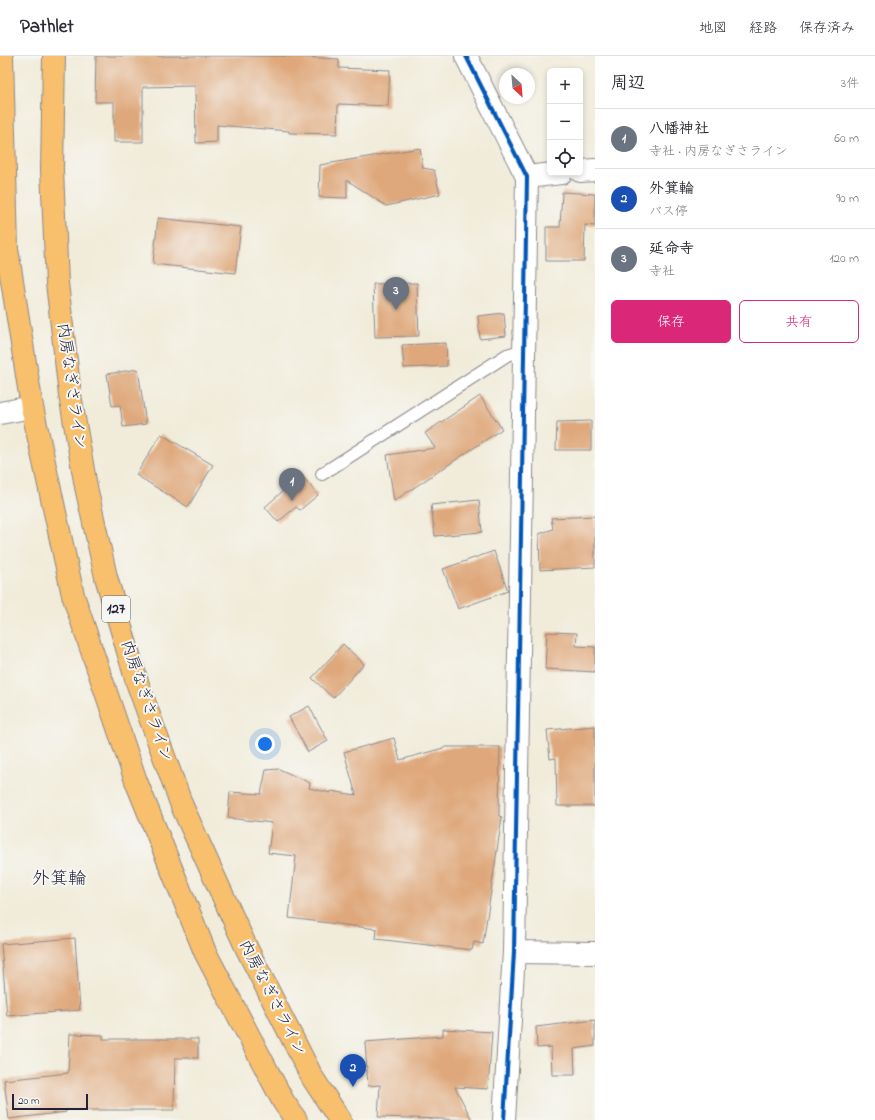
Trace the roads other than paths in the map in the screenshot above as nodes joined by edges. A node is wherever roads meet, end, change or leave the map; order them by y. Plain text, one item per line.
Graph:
1 (2, 56) edge
2 (54, 56) edge
3 (466, 56) edge
4 (1, 78) edge
5 (595, 170) edge
6 (583, 171) edge
7 (547, 175) edge
8 (527, 177) junction
9 (524, 350) junction
10 (32, 407) junction
11 (0, 413) edge
12 (322, 474) dead end
13 (514, 952) junction
14 (595, 952) edge
15 (296, 1120) edge
16 (340, 1120) edge
17 (504, 1120) edge

1 - 4 highway, 127
2 - 16 highway, 内房なぎさライン / 127
3 - 8 street
4 - 10 highway, 127
5 - 6 street
7 - 8 street
8 - 9 street
9 - 12 lane
9 - 13 street
10 - 11 street
10 - 15 highway, 127
13 - 14 street
13 - 17 street

